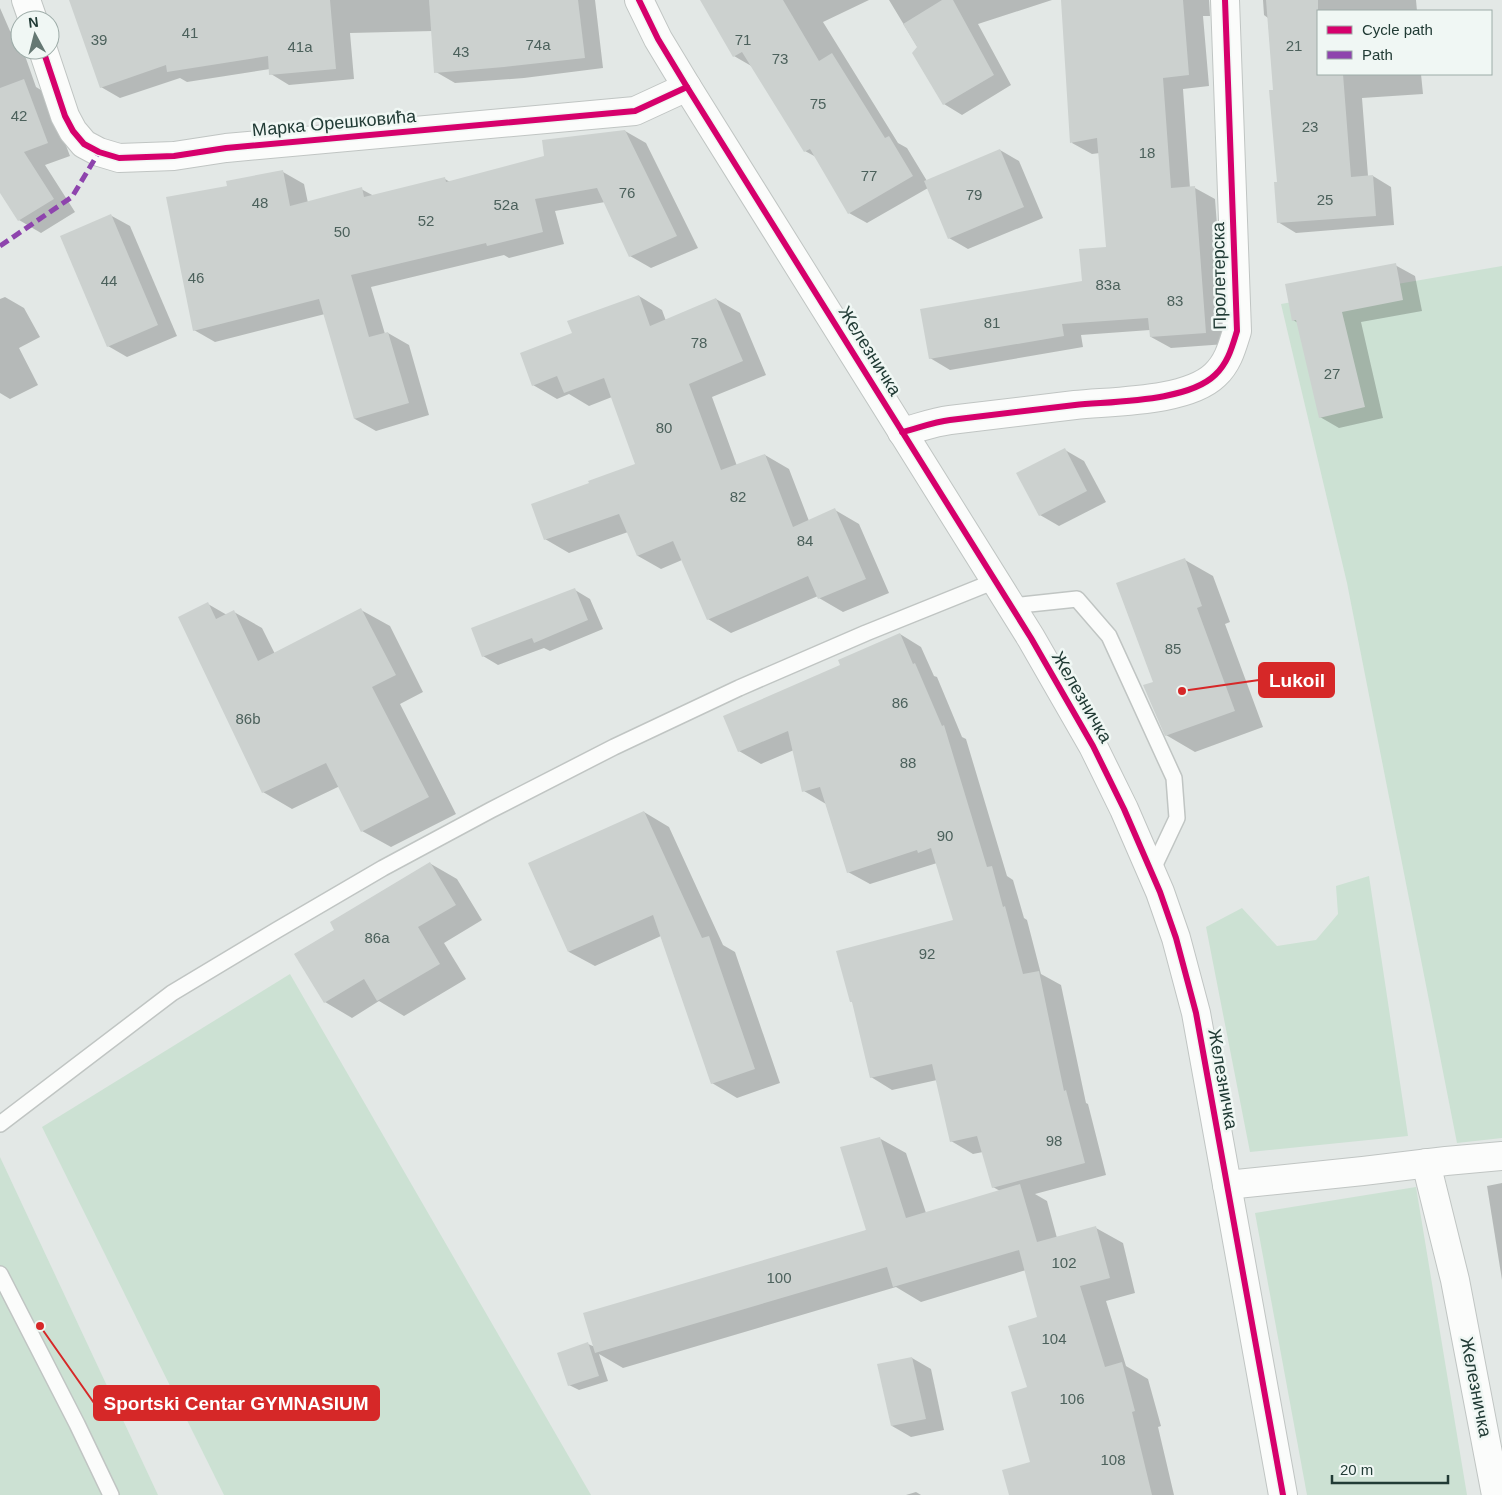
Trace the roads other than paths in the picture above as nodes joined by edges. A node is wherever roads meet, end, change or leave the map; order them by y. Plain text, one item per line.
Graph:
1 (639, 0) edge
2 (1225, 0) edge
3 (46, 60) edge
4 (687, 87) junction
5 (902, 432) junction
6 (995, 581) junction
7 (1011, 606) junction
8 (1151, 873) junction
9 (0, 1124) edge
10 (1502, 1156) edge
11 (1426, 1163) junction
12 (1227, 1185) junction
13 (0, 1274) edge
14 (111, 1495) edge
15 (1282, 1495) edge
16 (1496, 1495) edge

1 - 4 street, Железничка
2 - 5 street, Пролетерска
3 - 4 street, Марка Орешковића
4 - 5 street, Железничка
5 - 6 street, Железничка
6 - 7 street, Железничка
6 - 9 lane
7 - 8 street, Железничка
7 - 8 lane
8 - 12 street, Железничка
10 - 11 street
11 - 12 street
11 - 16 street, Железничка
12 - 15 street, Железничка
13 - 14 lane

